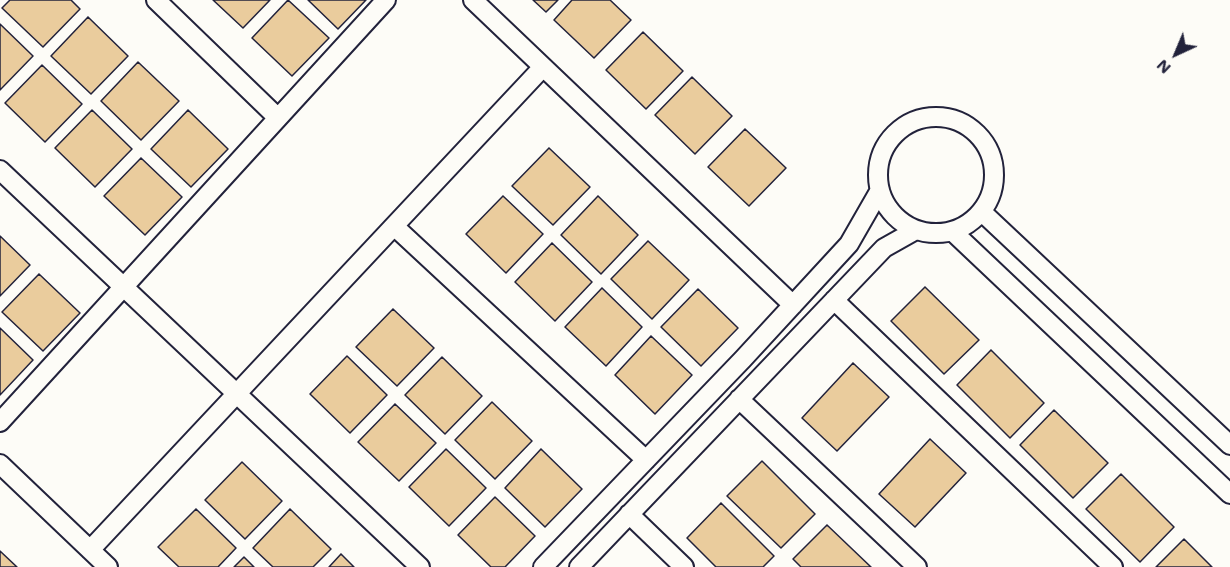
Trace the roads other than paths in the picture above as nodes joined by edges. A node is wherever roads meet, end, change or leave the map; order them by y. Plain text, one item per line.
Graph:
1 (156, 0) edge
2 (386, 0) edge
3 (473, 0) edge
4 (543, 67) junction
5 (278, 118) junction
6 (0, 170) edge
7 (880, 190) junction
8 (982, 212) junction
9 (394, 226) junction
10 (916, 230) junction
11 (952, 231) junction
12 (124, 287) junction
13 (834, 300) junction
14 (793, 305) junction
15 (237, 393) junction
16 (739, 399) junction
17 (0, 422) edge
18 (1230, 445) edge
19 (646, 460) junction
20 (0, 464) edge
21 (1230, 494) edge
22 (629, 514) junction
23 (90, 550) junction
24 (108, 567) edge
25 (420, 567) edge
26 (543, 567) edge
27 (579, 567) edge
28 (684, 567) edge
29 (917, 567) edge
30 (1113, 567) edge

1 - 5 street
2 - 5 street
3 - 4 street
4 - 9 street
4 - 14 street
5 - 12 street
6 - 12 street
7 - 8 street
7 - 10 street
7 - 14 street
8 - 11 street
8 - 18 street
9 - 15 street
9 - 19 street
10 - 11 street
10 - 13 street
11 - 21 street
12 - 15 street
12 - 17 street
13 - 16 street
13 - 30 street
14 - 19 street
15 - 23 street
15 - 25 street
16 - 22 street
16 - 29 street
19 - 26 street
20 - 23 street
22 - 27 street
22 - 28 street
23 - 24 street

